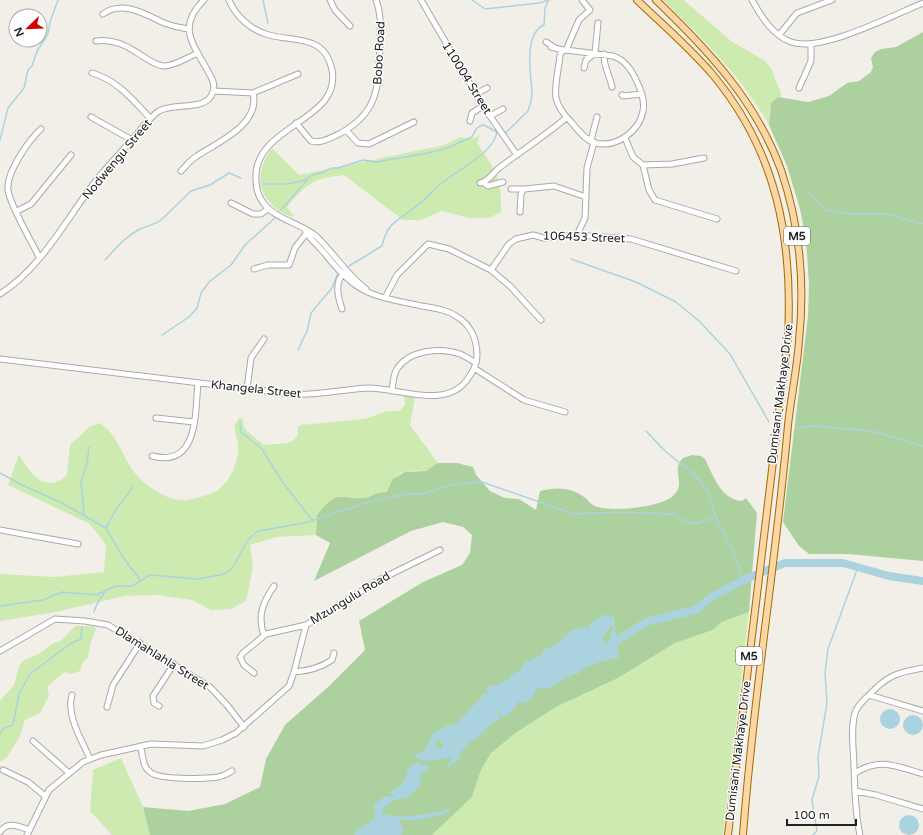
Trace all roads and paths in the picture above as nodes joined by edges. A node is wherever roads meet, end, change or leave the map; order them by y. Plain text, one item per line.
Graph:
1 (204, 0) edge
2 (229, 0) edge
3 (330, 0) edge
4 (376, 0) edge
5 (421, 0) edge
6 (582, 0) edge
7 (637, 0) edge
8 (656, 0) edge
9 (752, 0) edge
10 (832, 0) edge
11 (923, 3) edge
12 (103, 14) dead end
13 (598, 23) dead end
14 (350, 26) dead end
15 (188, 29) junction
16 (779, 35) junction
17 (96, 41) dead end
18 (546, 42) dead end
19 (811, 44) junction
20 (564, 50) junction
21 (198, 53) junction
22 (595, 53) junction
23 (604, 54) junction
24 (584, 68) dead end
25 (92, 73) dead end
26 (298, 74) dead end
27 (612, 87) dead end
28 (487, 88) dead end
29 (799, 88) dead end
30 (214, 91) junction
31 (253, 92) junction
32 (476, 94) junction
33 (642, 94) junction
34 (622, 95) dead end
35 (483, 106) junction
36 (503, 109) dead end
37 (490, 116) junction
38 (91, 117) dead end
39 (598, 117) dead end
40 (150, 118) junction
41 (566, 118) junction
42 (470, 121) dead end
43 (414, 122) dead end
44 (296, 123) junction
45 (41, 129) dead end
46 (346, 130) junction
47 (625, 138) junction
48 (132, 140) junction
49 (593, 141) junction
50 (517, 154) junction
51 (71, 155) dead end
52 (704, 158) dead end
53 (643, 165) junction
54 (181, 171) dead end
55 (502, 182) dead end
56 (511, 189) dead end
57 (524, 189) junction
58 (586, 196) junction
59 (231, 203) dead end
60 (268, 208) junction
61 (17, 211) junction
62 (520, 212) dead end
63 (717, 219) dead end
64 (307, 231) junction
65 (577, 235) junction
66 (39, 257) junction
67 (254, 269) dead end
68 (491, 270) junction
69 (736, 271) dead end
70 (343, 273) junction
71 (0, 294) edge
72 (385, 298) junction
73 (342, 309) dead end
74 (541, 320) dead end
75 (264, 338) dead end
76 (0, 359) edge
77 (475, 366) junction
78 (198, 383) junction
79 (247, 389) junction
80 (392, 391) junction
81 (565, 412) dead end
82 (156, 418) dead end
83 (194, 422) junction
84 (152, 456) dead end
85 (0, 530) edge
86 (78, 544) dead end
87 (440, 550) dead end
88 (274, 586) dead end
89 (306, 625) junction
90 (264, 635) junction
91 (140, 644) junction
92 (0, 651) edge
93 (334, 653) dead end
94 (174, 664) junction
95 (923, 668) edge
96 (914, 670) junction
97 (294, 672) junction
98 (923, 672) edge
99 (254, 673) dead end
100 (72, 695) dead end
101 (869, 695) junction
102 (159, 706) dead end
103 (107, 707) dead end
104 (923, 711) edge
105 (244, 727) junction
106 (33, 741) dead end
107 (140, 746) junction
108 (90, 759) junction
109 (3, 770) dead end
110 (232, 770) dead end
111 (69, 773) junction
112 (855, 773) junction
113 (923, 774) edge
114 (855, 791) junction
115 (45, 796) junction
116 (923, 809) edge
117 (0, 832) edge
118 (28, 832) edge
119 (728, 835) edge
120 (743, 835) edge
121 (860, 835) edge

1 - 15 street
2 - 44 street
3 - 14 street
4 - 46 street, Bobo Road
5 - 32 street, 110004 Street
6 - 20 street
7 - 119 main road, Dumisani Makhaye Drive / M5
8 - 120 main road, Dumisani Makhaye Drive / M5
9 - 16 street
10 - 16 street
11 - 19 street
12 - 15 street
13 - 22 street
15 - 21 street
16 - 19 street
17 - 21 street
18 - 20 street
19 - 29 street
20 - 22 street
20 - 41 street
21 - 30 street
22 - 23 street
22 - 24 street
23 - 27 street
23 - 33 street
25 - 40 street
26 - 31 street
28 - 32 street
30 - 31 street
30 - 40 street, Nodwengu Street
31 - 54 street
32 - 35 street, 110004 Street
33 - 34 street
33 - 47 street
35 - 37 street, 110004 Street
35 - 42 street
36 - 37 street
37 - 50 street, 110004 Street
38 - 48 street
39 - 49 street
40 - 48 street, Nodwengu Street
41 - 49 street
41 - 50 street
43 - 46 street
44 - 46 street, Bobo Road
44 - 60 street
45 - 61 street
47 - 49 street
47 - 53 street
48 - 66 street, Nodwengu Street
49 - 58 street
50 - 55 street
51 - 61 street
52 - 53 street
53 - 63 street
56 - 57 street
57 - 58 street
57 - 62 street
58 - 65 street
59 - 60 street
60 - 64 street
61 - 66 street
64 - 67 street
64 - 70 street
65 - 68 street, 106453 Street
65 - 69 street, 106453 Street
66 - 71 street, Nodwengu Street
68 - 72 street
68 - 74 street
70 - 72 street
70 - 73 street
72 - 77 street
75 - 79 street
76 - 78 street, Khangela Street
77 - 80 street, Khangela Street
77 - 80 street
77 - 81 street
78 - 79 street, Khangela Street
78 - 83 street
79 - 80 street, Khangela Street
82 - 83 street
83 - 84 street
85 - 86 street
87 - 89 street, Mzungulu Road
88 - 90 street
89 - 90 street
89 - 97 street, Mzungulu Road
90 - 99 street
91 - 92 street, Dlamahlahla Street
91 - 94 street, Dlamahlahla Street
91 - 103 street
93 - 97 street
94 - 102 street
94 - 105 street, Dlamahlahla Street
95 - 96 street
96 - 98 street
96 - 101 street
97 - 105 street, Mzungulu Road
100 - 108 street
101 - 104 street
101 - 112 street
105 - 107 street, Mzungulu Road
106 - 111 street
107 - 108 street, Mzungulu Road
107 - 110 street
108 - 111 street, Mzungulu Road
109 - 115 street
111 - 115 street, Mzungulu Road
112 - 113 street
112 - 114 street
114 - 116 street
114 - 121 street
115 - 118 street, Mzungulu Road
117 - 118 street

